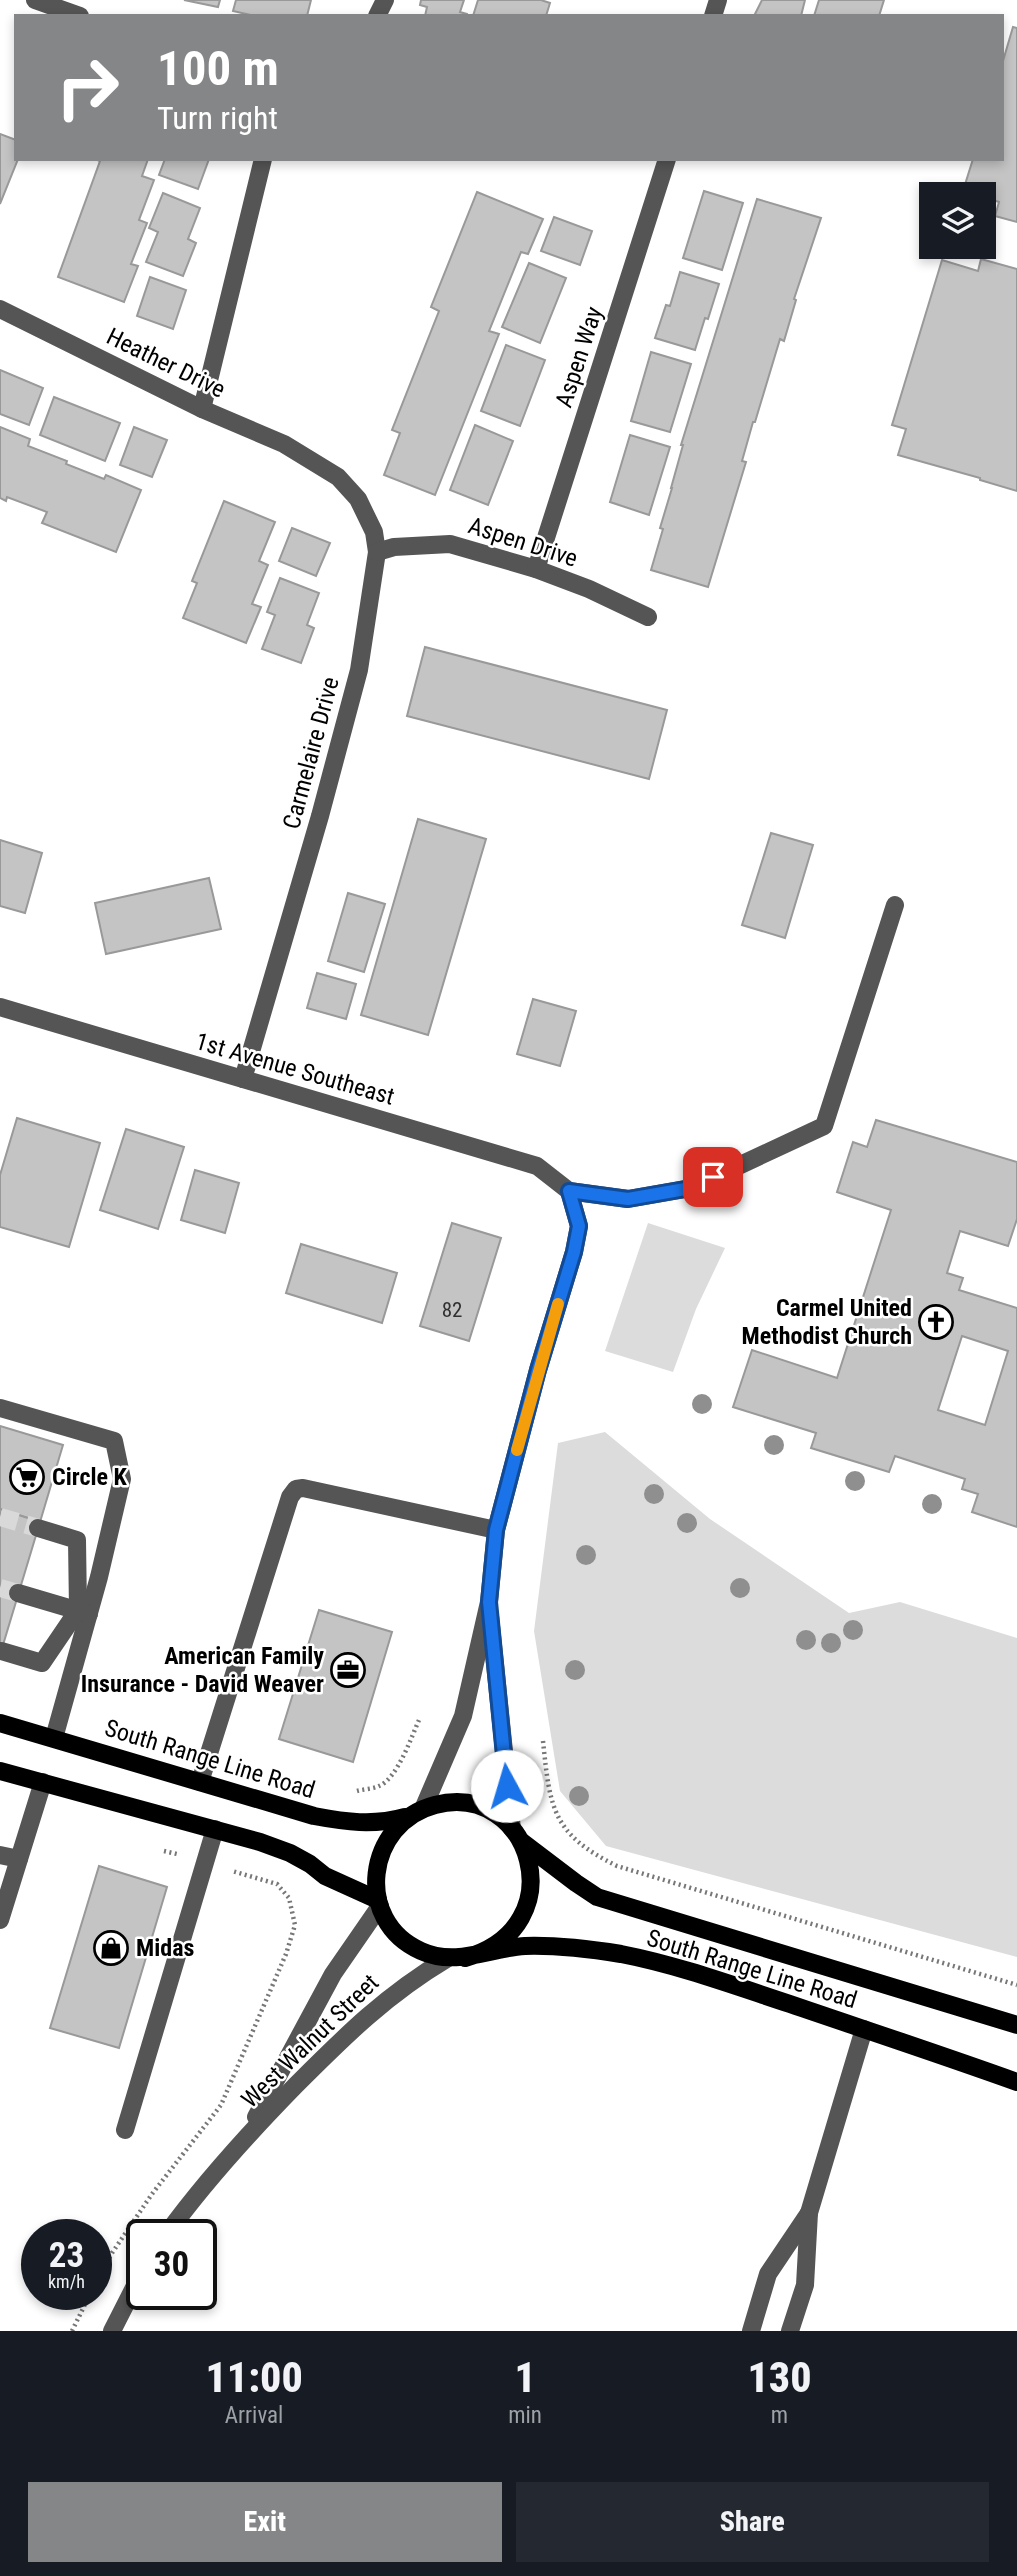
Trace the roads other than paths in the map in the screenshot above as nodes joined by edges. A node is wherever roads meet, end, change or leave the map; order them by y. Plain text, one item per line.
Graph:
1 (35, 0) edge
2 (74, 14) edge
3 (263, 161) edge
4 (666, 161) edge
5 (0, 309) edge
6 (202, 408) junction
7 (310, 460) joint
8 (377, 552) junction
9 (536, 569) junction
10 (648, 617) dead end
11 (895, 905) dead end
12 (0, 1007) edge
13 (243, 1079) junction
14 (569, 1191) junction
15 (0, 1408) edge
16 (38, 1528) tunnel mouth
17 (496, 1530) junction
18 (18, 1593) tunnel mouth
19 (489, 1602) junction
20 (84, 1612) junction
21 (1, 1651) edge
22 (0, 1723) edge
23 (54, 1738) junction
24 (0, 1771) edge
25 (43, 1782) junction
26 (200, 1782) junction
27 (416, 1813) junction
28 (215, 1829) junction
29 (516, 1835) junction
30 (0, 1855) edge
31 (19, 1859) junction
32 (379, 1903) junction
33 (0, 1920) edge
34 (456, 1958) junction
35 (1017, 2025) edge
36 (864, 2029) junction
37 (1017, 2082) edge
38 (125, 2130) dead end
39 (244, 2138) junction
40 (809, 2213) junction
41 (179, 2219) edge
42 (126, 2303) edge
43 (112, 2331) edge
44 (751, 2331) edge
45 (790, 2331) edge

1 - 2 street
3 - 6 street
4 - 9 street, Aspen Way
5 - 6 street, Heather Drive
6 - 7 street, Heather Drive
7 - 8 street, Carmelaire Drive
8 - 9 street, Aspen Drive
8 - 13 street, Carmelaire Drive
9 - 10 street, Aspen Drive
11 - 14 street
12 - 13 street, 1st Avenue Southeast
13 - 14 street, 1st Avenue Southeast
14 - 17 street
15 - 20 street
16 - 20 street
17 - 19 street
17 - 26 street
18 - 20 street
19 - 27 street
19 - 29 street
20 - 21 street
20 - 23 street
22 - 23 main road, South Range Line Road
23 - 26 main road, South Range Line Road
24 - 25 main road
25 - 28 main road
25 - 31 street
26 - 27 main road, South Range Line Road
27 - 29 main road
27 - 32 main road
28 - 32 main road
28 - 38 street
29 - 34 main road
29 - 35 main road, South Range Line Road
30 - 31 street
31 - 33 street
32 - 34 main road
32 - 39 street, West Walnut Street
34 - 36 main road, South Range Line Road
34 - 39 street, West Walnut Street
36 - 37 main road, South Range Line Road
36 - 40 street
39 - 41 street, West Walnut Street
40 - 44 street
40 - 45 street
42 - 43 street

